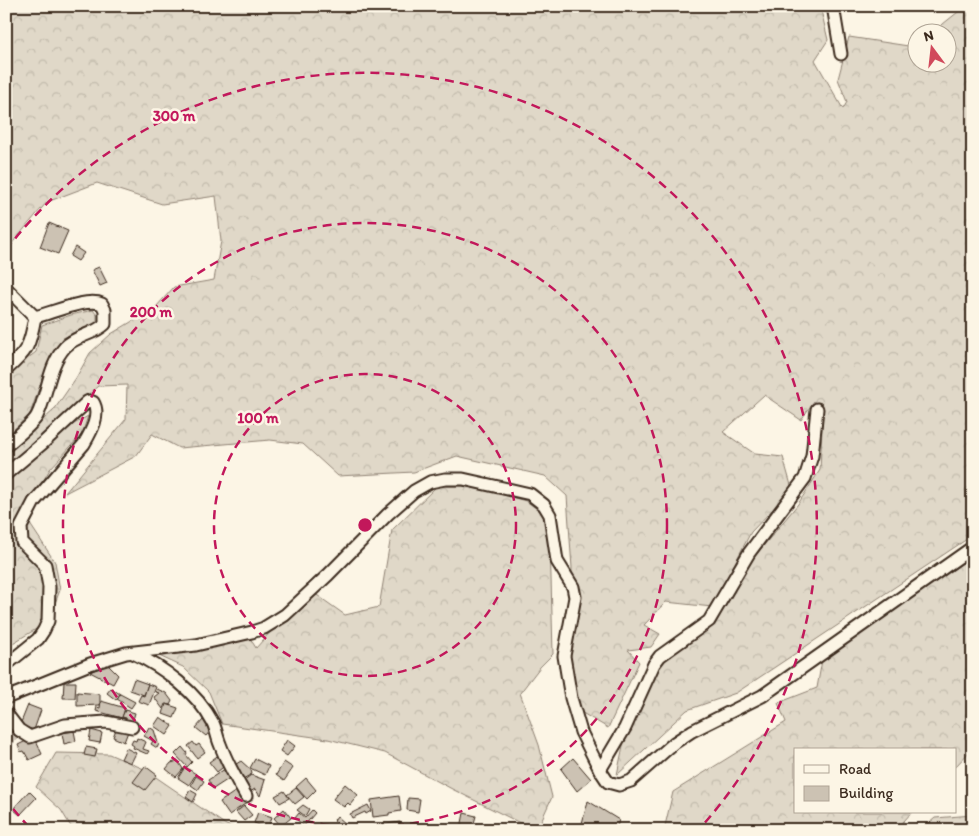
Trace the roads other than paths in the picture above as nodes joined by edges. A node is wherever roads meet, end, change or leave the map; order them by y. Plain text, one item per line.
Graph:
1 (833, 6) edge
2 (841, 54) dead end
3 (6, 288) edge
4 (35, 317) junction
5 (6, 370) edge
6 (817, 409) dead end
7 (6, 446) edge
8 (6, 474) edge
9 (973, 547) edge
10 (131, 652) junction
11 (6, 665) edge
12 (6, 698) edge
13 (6, 713) edge
14 (132, 727) dead end
15 (600, 770) junction
16 (246, 796) dead end

1 - 2 street
3 - 4 street
4 - 5 street
4 - 7 street
6 - 15 street
8 - 11 street
9 - 15 street
10 - 12 street
10 - 15 street
10 - 16 street
13 - 14 street

